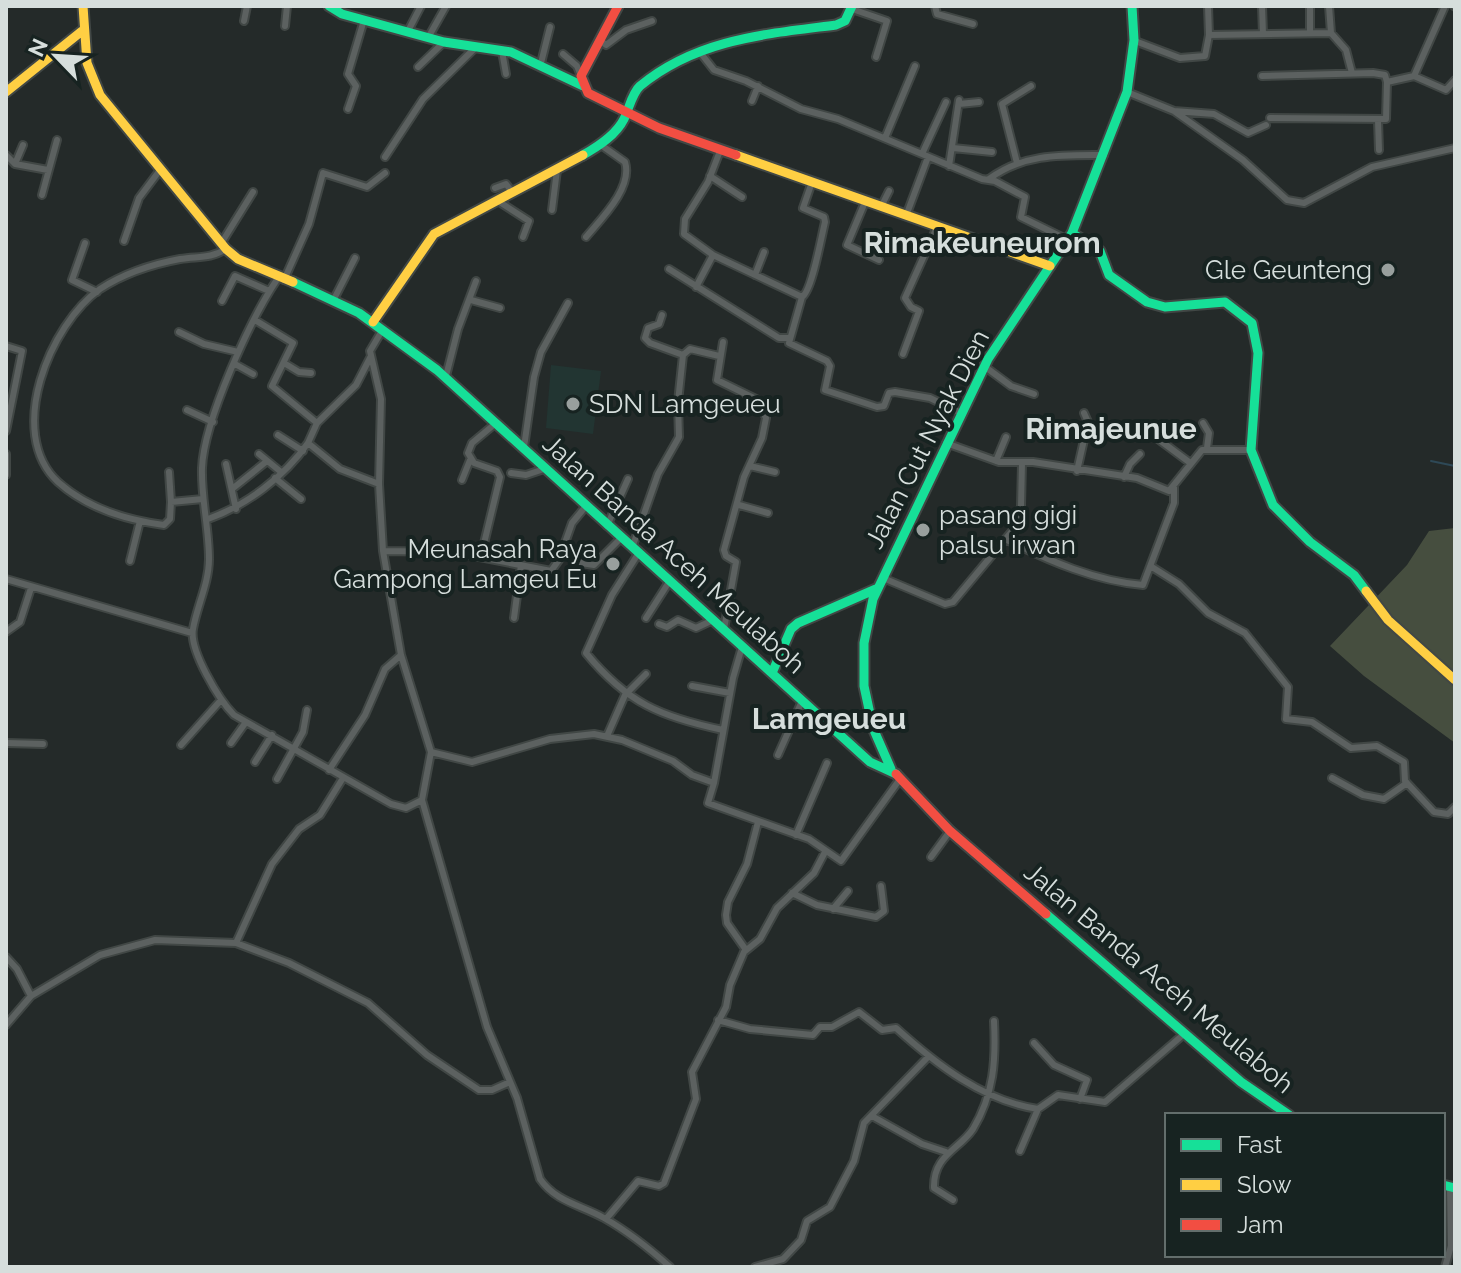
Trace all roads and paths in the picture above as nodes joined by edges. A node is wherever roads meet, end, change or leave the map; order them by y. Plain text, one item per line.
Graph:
1 (83, 6) edge
2 (247, 6) edge
3 (287, 6) edge
4 (329, 6) edge
5 (421, 6) edge
6 (446, 6) edge
7 (618, 6) edge
8 (935, 6) edge
9 (1132, 6) edge
10 (1208, 6) edge
11 (1262, 6) edge
12 (1310, 6) edge
13 (1329, 6) edge
14 (1445, 6) edge
15 (852, 7) edge
16 (364, 20) junction
17 (244, 21) dead end
18 (652, 21) dead end
19 (973, 24) dead end
20 (285, 26) dead end
21 (550, 27) dead end
22 (82, 31) junction
23 (408, 31) junction
24 (1310, 32) junction
25 (1331, 33) junction
26 (1263, 34) junction
27 (1209, 35) junction
28 (429, 36) junction
29 (600, 40) junction
30 (1134, 40) junction
31 (444, 42) junction
32 (475, 48) junction
33 (502, 51) junction
34 (699, 51) junction
35 (563, 54) dead end
36 (876, 57) dead end
37 (541, 63) junction
38 (915, 66) dead end
39 (418, 67) dead end
40 (1352, 73) junction
41 (506, 74) dead end
42 (1262, 76) dead end
43 (1414, 76) junction
44 (1455, 80) edge
45 (582, 81) junction
46 (1387, 82) junction
47 (758, 86) junction
48 (1031, 86) dead end
49 (8, 89) edge
50 (1127, 92) junction
51 (752, 101) dead end
52 (946, 102) dead end
53 (979, 102) dead end
54 (348, 109) dead end
55 (624, 111) junction
56 (1174, 111) junction
57 (1378, 120) junction
58 (885, 138) junction
59 (57, 140) dead end
60 (23, 145) dead end
61 (601, 145) junction
62 (953, 148) junction
63 (1455, 148) edge
64 (1379, 150) dead end
65 (720, 151) junction
66 (992, 152) dead end
67 (6, 155) edge
68 (925, 155) junction
69 (1104, 155) junction
70 (385, 157) dead end
71 (1017, 163) junction
72 (15, 164) junction
73 (949, 166) junction
74 (48, 170) junction
75 (160, 170) junction
76 (557, 170) junction
77 (385, 173) dead end
78 (710, 176) junction
79 (989, 179) junction
80 (812, 182) junction
81 (495, 188) dead end
82 (512, 191) junction
83 (889, 191) dead end
84 (253, 192) dead end
85 (42, 195) dead end
86 (742, 197) dead end
87 (498, 201) junction
88 (865, 202) junction
89 (881, 207) junction
90 (552, 210) dead end
91 (906, 216) junction
92 (937, 227) junction
93 (1070, 236) junction
94 (523, 237) dead end
95 (586, 237) dead end
96 (124, 241) dead end
97 (85, 243) dead end
98 (224, 245) junction
99 (764, 252) dead end
100 (713, 255) junction
101 (355, 258) dead end
102 (879, 260) dead end
103 (1050, 266) junction
104 (669, 269) dead end
105 (755, 275) junction
106 (281, 279) junction
107 (476, 281) dead end
108 (696, 287) junction
109 (269, 291) junction
110 (97, 292) junction
111 (802, 297) junction
112 (334, 299) junction
113 (471, 300) junction
114 (222, 301) dead end
115 (568, 303) dead end
116 (500, 308) dead end
117 (662, 315) dead end
118 (255, 320) junction
119 (373, 322) junction
120 (383, 329) junction
121 (179, 332) dead end
122 (790, 338) junction
123 (723, 342) dead end
124 (6, 346) edge
125 (238, 352) junction
126 (903, 354) dead end
127 (683, 355) junction
128 (371, 356) junction
129 (719, 356) junction
130 (284, 363) junction
131 (235, 364) junction
132 (984, 366) junction
133 (311, 373) dead end
134 (253, 374) dead end
135 (445, 379) junction
136 (1034, 394) dead end
137 (187, 410) dead end
138 (961, 413) junction
139 (1084, 413) dead end
140 (213, 422) junction
141 (317, 423) junction
142 (496, 423) junction
143 (1203, 423) dead end
144 (6, 431) edge
145 (278, 435) dead end
146 (1154, 436) dead end
147 (1006, 437) dead end
148 (308, 443) junction
149 (946, 443) junction
150 (524, 447) junction
151 (1207, 448) junction
152 (1251, 450) junction
153 (303, 451) junction
154 (6, 454) edge
155 (259, 454) dead end
156 (1140, 454) dead end
157 (470, 460) junction
158 (267, 461) junction
159 (996, 461) junction
160 (1189, 462) junction
161 (1022, 463) junction
162 (226, 464) dead end
163 (750, 466) junction
164 (547, 468) junction
165 (1077, 471) junction
166 (169, 472) dead end
167 (281, 472) junction
168 (775, 472) dead end
169 (511, 473) dead end
170 (6, 475) edge
171 (1124, 477) junction
172 (275, 478) junction
173 (628, 479) dead end
174 (462, 480) dead end
175 (379, 484) junction
176 (1174, 487) junction
177 (232, 489) junction
178 (203, 499) junction
179 (301, 499) dead end
180 (171, 502) junction
181 (739, 505) junction
182 (586, 506) junction
183 (236, 509) junction
184 (768, 513) dead end
185 (208, 519) junction
186 (140, 521) junction
187 (607, 526) junction
188 (621, 538) junction
189 (1007, 540) junction
190 (383, 551) junction
191 (635, 551) junction
192 (561, 554) junction
193 (481, 556) junction
194 (130, 561) dead end
195 (521, 565) junction
196 (1152, 567) junction
197 (883, 578) junction
198 (6, 579) edge
199 (669, 582) junction
200 (31, 588) junction
201 (876, 589) junction
202 (514, 618) dead end
203 (646, 618) dead end
204 (711, 621) junction
205 (659, 624) dead end
206 (724, 630) junction
207 (6, 632) edge
208 (192, 633) junction
209 (742, 647) junction
210 (401, 655) junction
211 (772, 673) junction
212 (646, 674) dead end
213 (1455, 680) edge
214 (692, 686) dead end
215 (730, 693) junction
216 (625, 695) junction
217 (221, 700) junction
218 (802, 701) junction
219 (307, 710) dead end
220 (246, 722) junction
221 (723, 730) junction
222 (272, 735) junction
223 (607, 736) junction
224 (6, 743) edge
225 (231, 743) dead end
226 (43, 744) dead end
227 (181, 745) dead end
228 (294, 750) junction
229 (431, 752) junction
230 (778, 755) dead end
231 (255, 762) dead end
232 (827, 763) dead end
233 (891, 769) junction
234 (329, 770) junction
235 (343, 778) junction
236 (1332, 778) dead end
237 (277, 779) dead end
238 (900, 779) junction
239 (714, 783) junction
240 (1407, 783) junction
241 (422, 800) junction
242 (1455, 807) edge
243 (758, 822) junction
244 (950, 831) junction
245 (796, 835) junction
246 (825, 852) junction
247 (931, 857) dead end
248 (881, 886) dead end
249 (848, 891) dead end
250 (792, 893) junction
251 (833, 909) junction
252 (236, 943) junction
253 (746, 950) junction
254 (6, 957) edge
255 (31, 996) junction
256 (718, 1020) junction
257 (994, 1021) dead end
258 (6, 1025) edge
259 (1184, 1034) junction
260 (1034, 1043) dead end
261 (928, 1057) junction
262 (510, 1082) junction
263 (990, 1094) junction
264 (1080, 1099) junction
265 (1038, 1109) junction
266 (1286, 1113) edge
267 (872, 1116) junction
268 (1020, 1151) dead end
269 (946, 1152) junction
270 (1449, 1187) edge
271 (953, 1200) dead end
272 (606, 1219) junction
273 (670, 1267) edge
274 (755, 1267) edge
275 (1445, 1267) edge

1 - 22 main road, Jalan Banda Aceh Meulaboh
2 - 17 street
3 - 20 street
4 - 16 main road
5 - 23 street
6 - 28 street
7 - 29 main road
8 - 19 street
9 - 30 main road, Jalan Cut Nyak Dien
10 - 27 street
11 - 26 street
12 - 24 street
13 - 25 street
14 - 43 street
15 - 34 main road
15 - 36 street
16 - 23 main road
16 - 54 street
18 - 29 street
21 - 37 street
22 - 49 main road
22 - 75 main road, Jalan Banda Aceh Meulaboh
23 - 28 main road
24 - 25 street
24 - 26 street
25 - 40 street
26 - 27 street
27 - 30 street
28 - 31 main road
29 - 45 main road
30 - 50 main road, Jalan Cut Nyak Dien
31 - 32 main road
31 - 39 street
32 - 33 main road
32 - 70 street
33 - 37 main road
33 - 41 street
34 - 47 street
34 - 55 main road
35 - 45 street
37 - 45 main road
38 - 58 street
40 - 42 street
40 - 46 street
43 - 44 street
43 - 46 street
45 - 55 main road
46 - 57 street
47 - 51 street
47 - 58 street
48 - 71 street
50 - 56 street
50 - 69 main road, Jalan Cut Nyak Dien
52 - 68 street
53 - 62 street
55 - 61 main road
55 - 65 main road
56 - 57 street
56 - 63 street
57 - 64 street
58 - 68 street
59 - 74 street
60 - 72 street
61 - 76 main road
61 - 95 street
62 - 66 street
62 - 73 street
65 - 78 street
65 - 80 main road
67 - 72 street
68 - 73 street
68 - 91 street
69 - 71 street
69 - 93 main road, Jalan Cut Nyak Dien
71 - 79 street
72 - 74 street
73 - 79 street
74 - 85 street
75 - 96 street
75 - 98 main road, Jalan Banda Aceh Meulaboh
76 - 82 main road
76 - 90 street
77 - 106 street
78 - 86 street
78 - 100 street
79 - 93 street
80 - 88 main road
80 - 111 street
81 - 82 street
82 - 87 main road
83 - 89 street
84 - 98 street
87 - 94 street
87 - 119 main road
88 - 89 main road
88 - 102 street
89 - 91 main road
91 - 92 main road
92 - 103 main road
92 - 126 street
93 - 103 main road, Jalan Cut Nyak Dien
93 - 152 main road
97 - 110 street
98 - 106 main road, Jalan Banda Aceh Meulaboh
98 - 110 street
99 - 105 street
100 - 105 street
100 - 108 street
101 - 112 street
103 - 132 main road, Jalan Cut Nyak Dien
104 - 108 street
105 - 111 street
106 - 109 street
106 - 112 main road, Jalan Banda Aceh Meulaboh
107 - 113 street
108 - 122 street
109 - 114 street
109 - 118 street
110 - 186 street
111 - 122 street
112 - 119 main road, Jalan Banda Aceh Meulaboh
113 - 116 street
113 - 135 street
115 - 150 street
117 - 127 street
118 - 125 street
118 - 130 street
119 - 120 main road, Jalan Banda Aceh Meulaboh
120 - 128 street
120 - 135 main road, Jalan Banda Aceh Meulaboh
121 - 125 street
122 - 138 street
123 - 129 street
124 - 144 street
125 - 131 street
127 - 129 street
127 - 191 street
128 - 141 street
128 - 175 street
129 - 163 street
130 - 133 street
130 - 141 street
131 - 134 street
131 - 140 street
132 - 136 street
132 - 138 main road, Jalan Cut Nyak Dien
135 - 142 main road, Jalan Banda Aceh Meulaboh
137 - 140 street
138 - 149 main road, Jalan Cut Nyak Dien
139 - 165 street
140 - 178 street
141 - 148 street
142 - 150 main road, Jalan Banda Aceh Meulaboh
142 - 157 street
143 - 151 street
145 - 153 street
146 - 160 street
147 - 159 street
148 - 153 street
148 - 175 street
149 - 159 street
149 - 197 main road, Jalan Cut Nyak Dien
150 - 164 main road, Jalan Banda Aceh Meulaboh
151 - 152 street
151 - 160 street
152 - 213 main road
153 - 167 street
154 - 170 street
155 - 158 street
156 - 171 street
157 - 174 street
157 - 193 street
158 - 167 street
158 - 177 street
159 - 161 street
160 - 176 street
161 - 165 street
161 - 189 street
162 - 177 street
163 - 168 street
163 - 181 street
164 - 169 street
164 - 182 main road, Jalan Banda Aceh Meulaboh
165 - 171 street
166 - 180 street
167 - 172 street
171 - 176 street
172 - 179 street
172 - 183 street
173 - 187 street
175 - 190 street
176 - 196 street
177 - 183 street
178 - 180 street
178 - 185 street
180 - 186 street
181 - 184 street
181 - 206 street
182 - 187 main road, Jalan Banda Aceh Meulaboh
182 - 192 street
183 - 185 street
185 - 208 street
186 - 194 street
187 - 188 main road, Jalan Banda Aceh Meulaboh
188 - 191 main road, Jalan Banda Aceh Meulaboh
188 - 192 street
189 - 196 street
189 - 197 street
190 - 193 street
190 - 210 street
191 - 199 main road, Jalan Banda Aceh Meulaboh
191 - 216 street
192 - 195 street
193 - 195 street
195 - 202 street
196 - 240 street
197 - 201 main road, Jalan Cut Nyak Dien
198 - 200 street
199 - 203 street
199 - 204 main road, Jalan Banda Aceh Meulaboh
200 - 207 street
200 - 208 street
201 - 211 main road
201 - 233 main road, Jalan Cut Nyak Dien
204 - 205 street
204 - 206 main road, Jalan Banda Aceh Meulaboh
206 - 209 main road, Jalan Banda Aceh Meulaboh
208 - 217 street
209 - 211 main road, Jalan Banda Aceh Meulaboh
209 - 215 street
210 - 229 street
210 - 234 street
211 - 218 main road, Jalan Banda Aceh Meulaboh
212 - 216 street
214 - 215 street
215 - 221 street
216 - 221 street
216 - 223 street
217 - 220 street
217 - 227 street
218 - 230 street
218 - 233 main road, Jalan Banda Aceh Meulaboh
219 - 228 street
220 - 222 street
220 - 225 street
221 - 239 street
222 - 228 street
222 - 231 street
223 - 229 street
223 - 239 street
224 - 226 street
228 - 234 street
228 - 237 street
229 - 241 street
232 - 245 street
233 - 238 main road, Jalan Banda Aceh Meulaboh
234 - 235 street
235 - 241 street
235 - 252 street
236 - 240 street
238 - 244 main road, Jalan Banda Aceh Meulaboh
238 - 246 street
239 - 243 street
240 - 242 street
241 - 262 street
243 - 245 street
243 - 253 street
244 - 247 street
244 - 259 main road, Jalan Banda Aceh Meulaboh
245 - 246 street
246 - 250 street
248 - 251 street
249 - 251 street
250 - 251 street
250 - 253 street
252 - 255 street
252 - 262 street
253 - 256 street
254 - 255 street
255 - 258 street
256 - 261 street
256 - 272 street
257 - 263 street
259 - 264 street
259 - 266 main road, Jalan Banda Aceh Meulaboh
260 - 264 street
261 - 263 street
261 - 267 street
262 - 272 street
263 - 265 street
263 - 269 street
264 - 265 street
265 - 268 street
267 - 269 street
267 - 274 street
269 - 271 street
270 - 275 street
272 - 273 street

